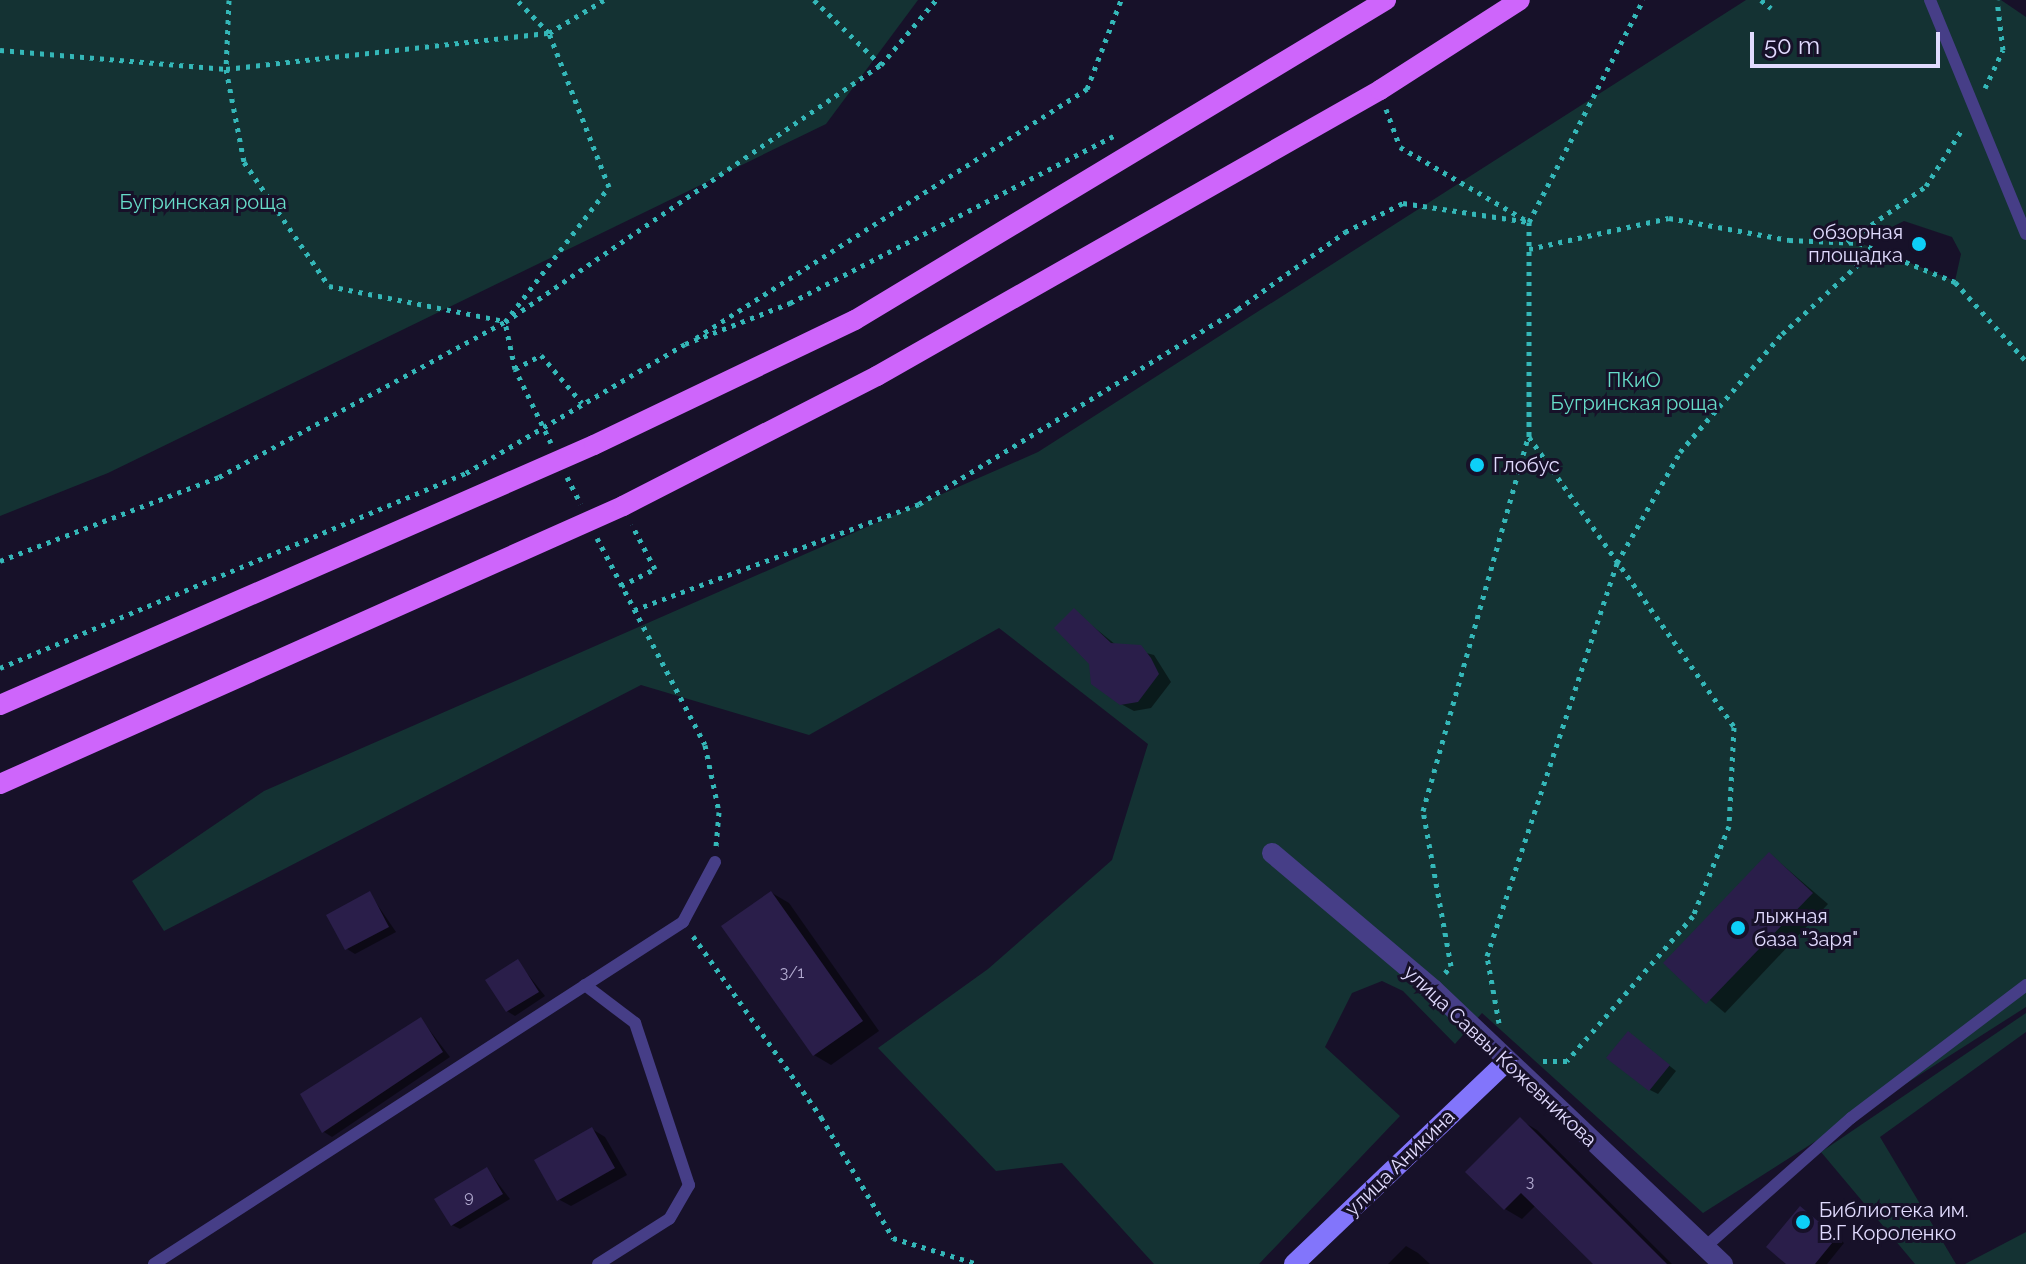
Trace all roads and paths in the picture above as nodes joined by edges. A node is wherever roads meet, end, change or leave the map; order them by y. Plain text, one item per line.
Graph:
1 (229, 0) edge
2 (517, 0) edge
3 (604, 0) edge
4 (814, 0) edge
5 (936, 0) edge
6 (1121, 0) edge
7 (1386, 0) edge
8 (1520, 0) edge
9 (1643, 0) edge
10 (1761, 0) edge
11 (1930, 0) edge
12 (1997, 0) edge
13 (1771, 8) dead end
14 (549, 33) junction
15 (0, 50) edge
16 (881, 65) junction
17 (226, 69) junction
18 (1380, 90) junction
19 (1976, 107) junction
20 (1122, 131) dead end
21 (1529, 222) junction
22 (2026, 234) edge
23 (1846, 243) junction
24 (1529, 249) junction
25 (1875, 249) junction
26 (505, 322) junction
27 (685, 344) junction
28 (2026, 361) edge
29 (515, 369) junction
30 (530, 400) dead end
31 (582, 403) junction
32 (1529, 437) junction
33 (623, 506) junction
34 (604, 551) dead end
35 (0, 561) edge
36 (1617, 563) junction
37 (621, 586) junction
38 (634, 610) junction
39 (0, 668) edge
40 (0, 705) edge
41 (0, 784) edge
42 (1272, 853) dead end
43 (715, 862) joint
44 (683, 922) junction
45 (585, 985) junction
46 (2026, 985) edge
47 (1433, 989) junction
48 (1507, 1061) junction
49 (1704, 1248) junction
50 (154, 1264) edge
51 (598, 1264) edge
52 (978, 1264) edge
53 (1294, 1264) edge
54 (1723, 1264) edge

1 - 17 path
2 - 14 path
3 - 14 path
4 - 16 path
5 - 16 path
6 - 27 path
7 - 40 main road
8 - 18 main road
9 - 21 path
10 - 13 path
11 - 19 lane
12 - 19 path
14 - 17 path
14 - 26 path
15 - 17 path
16 - 26 path
17 - 26 path
18 - 21 path
18 - 33 main road
19 - 22 lane
19 - 23 path
20 - 27 path
21 - 24 path
21 - 38 path
23 - 24 path
23 - 25 path
24 - 32 path
25 - 28 path
25 - 36 path
26 - 29 path
26 - 35 path
27 - 31 path
29 - 30 path
29 - 31 path
31 - 39 path
32 - 36 path
32 - 47 path
33 - 37 path
33 - 41 main road
34 - 37 path
36 - 48 path
36 - 48 path
37 - 38 path
38 - 43 path
42 - 47 street, улица Саввы Кожевникова
43 - 44 lane
44 - 45 lane
44 - 52 path
45 - 50 lane
45 - 51 lane
46 - 49 lane
47 - 48 street, улица Саввы Кожевникова
48 - 49 street, улица Саввы Кожевникова
48 - 53 street, улица Аникина
49 - 54 street, улица Саввы Кожевникова

